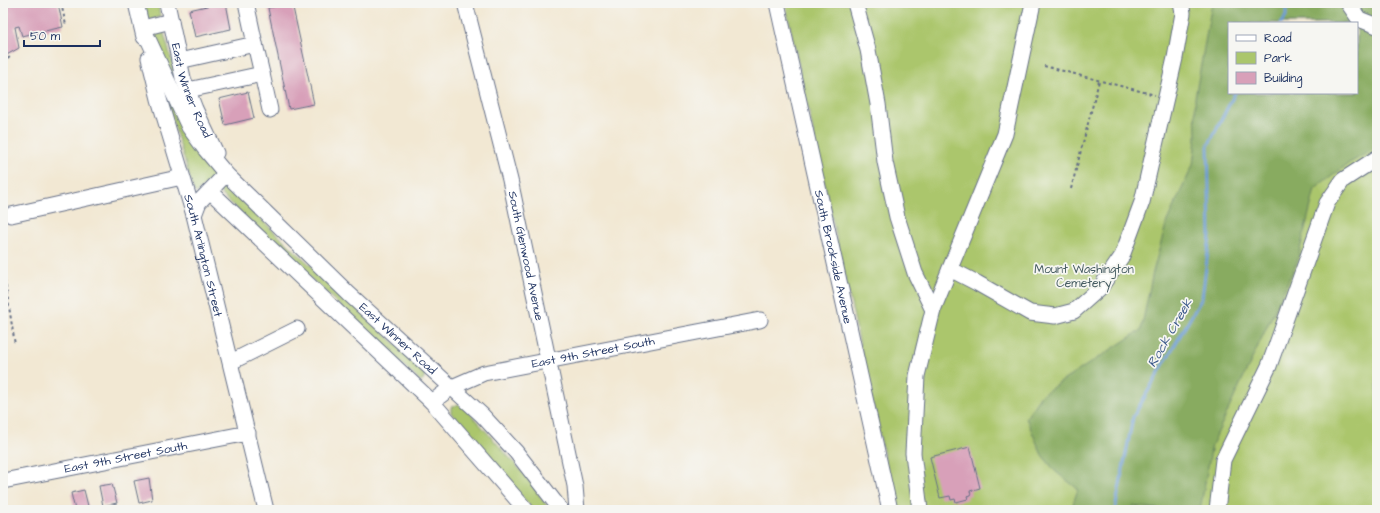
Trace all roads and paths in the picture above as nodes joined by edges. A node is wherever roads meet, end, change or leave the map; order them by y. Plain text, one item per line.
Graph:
1 (61, 3) edge
2 (136, 3) edge
3 (167, 3) edge
4 (464, 3) edge
5 (777, 3) edge
6 (855, 3) edge
7 (1033, 3) edge
8 (1181, 3) edge
9 (1348, 3) edge
10 (247, 7) dead end
11 (171, 21) junction
12 (66, 25) dead end
13 (1377, 26) edge
14 (142, 28) junction
15 (255, 44) junction
16 (11, 56) dead end
17 (180, 61) junction
18 (3, 63) edge
19 (1044, 66) dead end
20 (262, 74) junction
21 (1099, 81) junction
22 (188, 90) junction
23 (1166, 98) junction
24 (270, 110) dead end
25 (1377, 158) edge
26 (226, 174) junction
27 (182, 177) junction
28 (1071, 189) dead end
29 (210, 191) junction
30 (11, 215) dead end
31 (194, 215) junction
32 (3, 268) edge
33 (950, 269) junction
34 (933, 310) junction
35 (760, 320) dead end
36 (297, 329) dead end
37 (15, 345) dead end
38 (548, 359) junction
39 (231, 362) junction
40 (452, 387) junction
41 (432, 402) junction
42 (248, 433) junction
43 (3, 481) edge
44 (266, 510) edge
45 (526, 510) edge
46 (561, 510) edge
47 (577, 510) edge
48 (890, 510) edge
49 (920, 510) edge
50 (1217, 510) edge

1 - 12 path
2 - 14 street, South Arlington Street
3 - 11 street, East Winner Road
4 - 38 street, South Glenwood Avenue
5 - 48 street, South Brookside Avenue
6 - 34 street
7 - 33 street
8 - 23 street
9 - 13 street
10 - 15 street
11 - 14 street
11 - 17 street, East Winner Road
14 - 26 street, East Winner Road
14 - 27 street, South Arlington Street
15 - 17 street
15 - 20 street
16 - 18 path
17 - 22 street, East Winner Road
19 - 21 path
20 - 22 street
20 - 24 street
21 - 23 path
21 - 28 path
22 - 26 street, East Winner Road
23 - 33 street
25 - 50 street
26 - 29 street
26 - 40 street, East Winner Road
27 - 30 street
27 - 31 street, South Arlington Street
29 - 31 street
29 - 41 street, East Winner Road
31 - 39 street, South Arlington Street
32 - 37 path
33 - 34 street
34 - 49 street
35 - 38 street, East 9th Street South
36 - 39 street
38 - 40 street, East 9th Street South
38 - 47 street, South Glenwood Avenue
39 - 42 street, South Arlington Street
40 - 41 street, East 9th Street South
40 - 46 street, East Winner Road
41 - 45 street, East Winner Road
42 - 43 street, East 9th Street South
42 - 44 street, South Arlington Street

